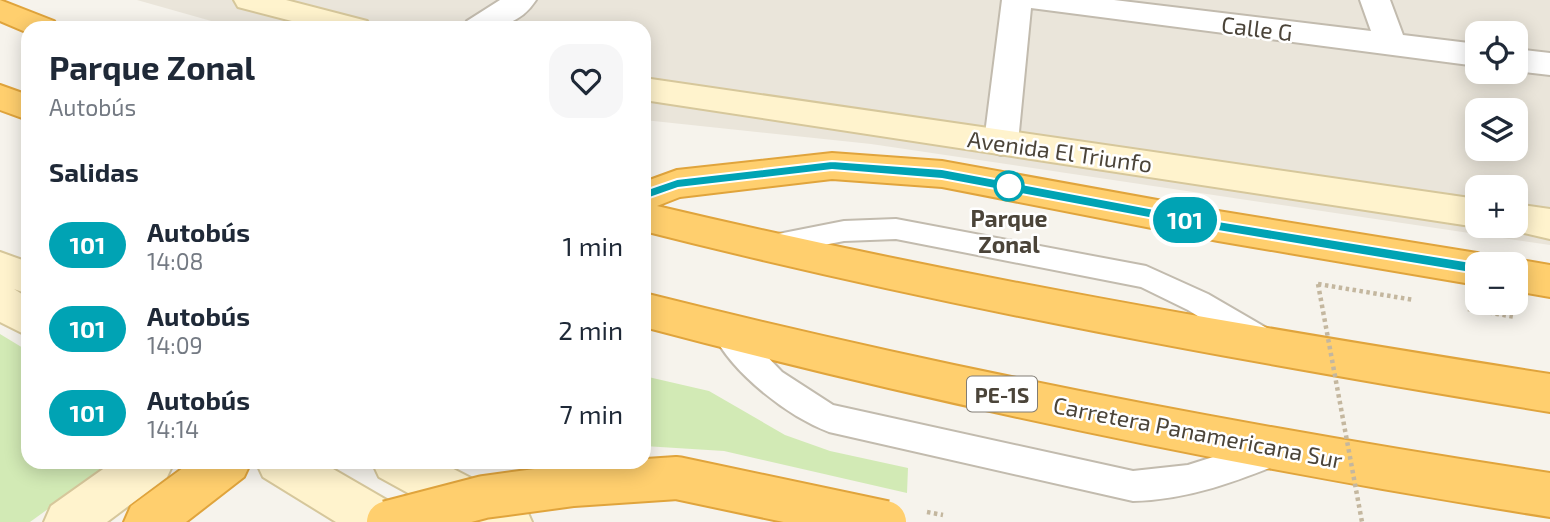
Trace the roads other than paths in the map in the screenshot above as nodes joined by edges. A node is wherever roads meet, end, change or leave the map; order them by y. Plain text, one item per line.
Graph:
1 (249, 0) edge
2 (521, 0) edge
3 (1017, 0) edge
4 (1037, 0) edge
5 (1375, 0) edge
6 (0, 10) edge
7 (26, 21) edge
8 (329, 21) edge
9 (489, 21) edge
10 (1391, 45) junction
11 (1465, 54) edge
12 (1528, 61) edge
13 (1550, 64) edge
14 (651, 90) edge
15 (0, 97) edge
16 (21, 105) edge
17 (1001, 142) junction
18 (651, 193) edge
19 (1465, 211) edge
20 (651, 219) edge
21 (1528, 220) edge
22 (1550, 224) edge
23 (1465, 267) edge
24 (0, 268) edge
25 (21, 276) edge
26 (1528, 277) edge
27 (1550, 281) edge
28 (0, 301) edge
29 (651, 312) edge
30 (21, 314) edge
31 (726, 332) junction
32 (1550, 393) edge
33 (1280, 449) junction
34 (141, 469) edge
35 (219, 469) edge
36 (291, 469) edge
37 (408, 469) edge
38 (1550, 495) edge
39 (68, 522) edge
40 (148, 522) edge
41 (380, 522) edge
42 (388, 522) edge
43 (508, 522) edge
44 (885, 522) edge

1 - 8 main road
2 - 9 street
3 - 17 street
4 - 10 street, Calle G
5 - 10 street
6 - 7 highway
10 - 11 street, Calle G
12 - 13 street
14 - 17 main road, Avenida El Triunfo
15 - 16 highway
17 - 19 main road, Avenida El Triunfo
18 - 23 highway
20 - 32 highway
21 - 22 main road
24 - 25 main road
26 - 27 highway
28 - 30 main road
29 - 31 highway, Carretera Panamericana Sur / PE-1S
31 - 33 highway, Carretera Panamericana Sur / PE-1S
31 - 33 lane
33 - 38 highway, Carretera Panamericana Sur / PE-1S
34 - 39 main road
35 - 40 highway
36 - 41 main road
37 - 43 main road
42 - 44 highway, bridge

